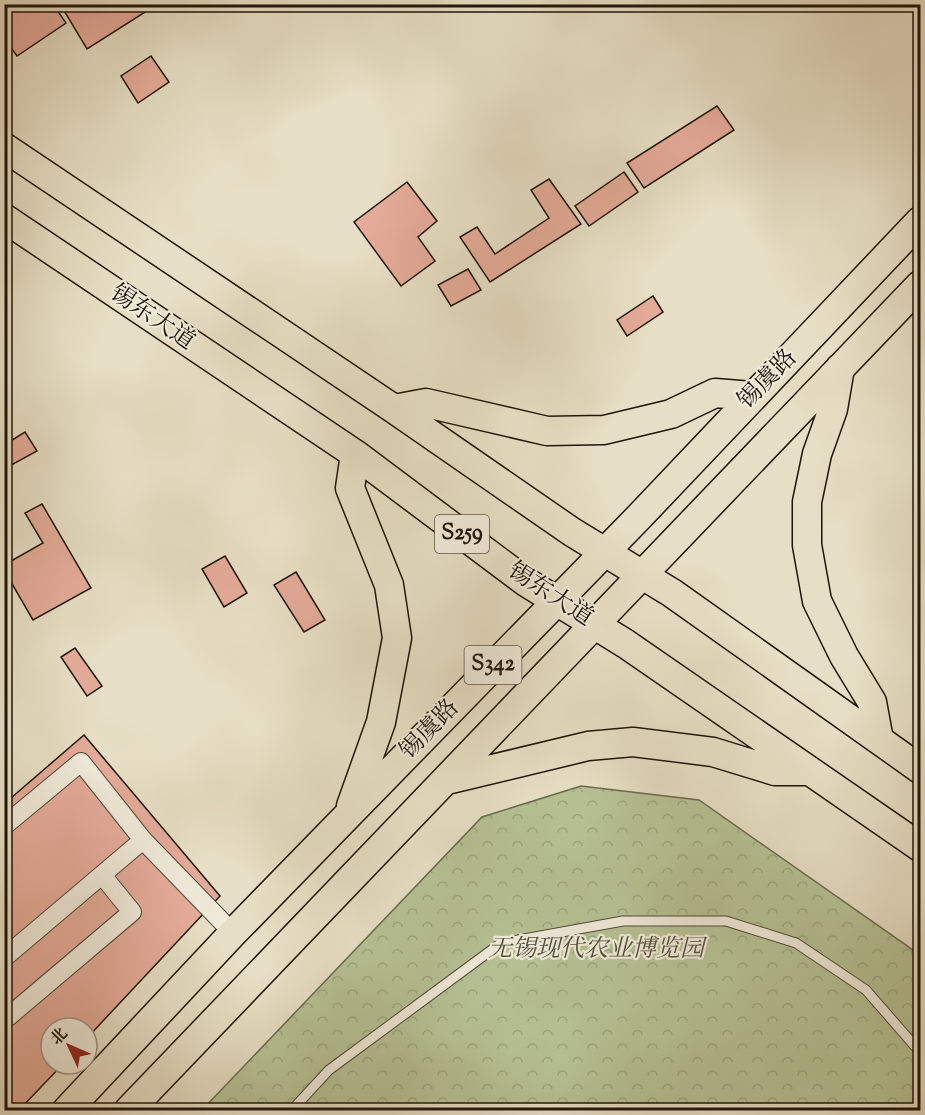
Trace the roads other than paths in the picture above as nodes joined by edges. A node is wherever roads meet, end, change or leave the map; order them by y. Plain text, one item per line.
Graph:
1 (4, 147) edge
2 (4, 218) edge
3 (921, 220) edge
4 (921, 285) edge
5 (840, 368) junction
6 (752, 396) junction
7 (394, 408) junction
8 (355, 454) junction
9 (604, 552) junction
10 (643, 575) junction
11 (556, 601) junction
12 (595, 625) junction
13 (879, 740) junction
14 (921, 769) edge
15 (808, 771) junction
16 (447, 780) junction
17 (348, 813) junction
18 (4, 826) edge
19 (143, 840) junction
20 (921, 848) edge
21 (102, 875) junction
22 (233, 933) junction
23 (4, 958) edge
24 (4, 1013) edge
25 (921, 1052) edge
26 (67, 1110) edge
27 (129, 1110) edge
28 (292, 1110) edge

1 - 7 main road, S259
2 - 8 main road, 锡东大道 / S259
3 - 6 main road, 锡虞路 / S342
4 - 5 main road, 锡虞路 / S342
5 - 10 main road, 锡虞路 / S342
5 - 13 main road
6 - 7 main road
6 - 9 main road, 锡虞路 / S342
7 - 9 main road, S259
8 - 11 main road, 锡东大道 / S259
8 - 17 main road
9 - 10 main road, S259
9 - 11 main road, 锡虞路 / S342
10 - 12 main road, 锡虞路 / S342
10 - 13 main road, S259
11 - 12 main road, 锡东大道 / S259
11 - 17 main road, 锡虞路 / S342
12 - 15 main road, 锡东大道 / S259
12 - 16 main road, 锡虞路 / S342
13 - 14 main road, S259
15 - 16 main road
15 - 20 main road, 锡东大道 / S259
16 - 27 main road, 锡虞路 / S342
17 - 22 main road, 锡虞路 / S342
18 - 19 street
19 - 21 street
19 - 22 street
21 - 23 street
21 - 24 street
22 - 26 main road, 锡虞路 / S342
25 - 28 lane

